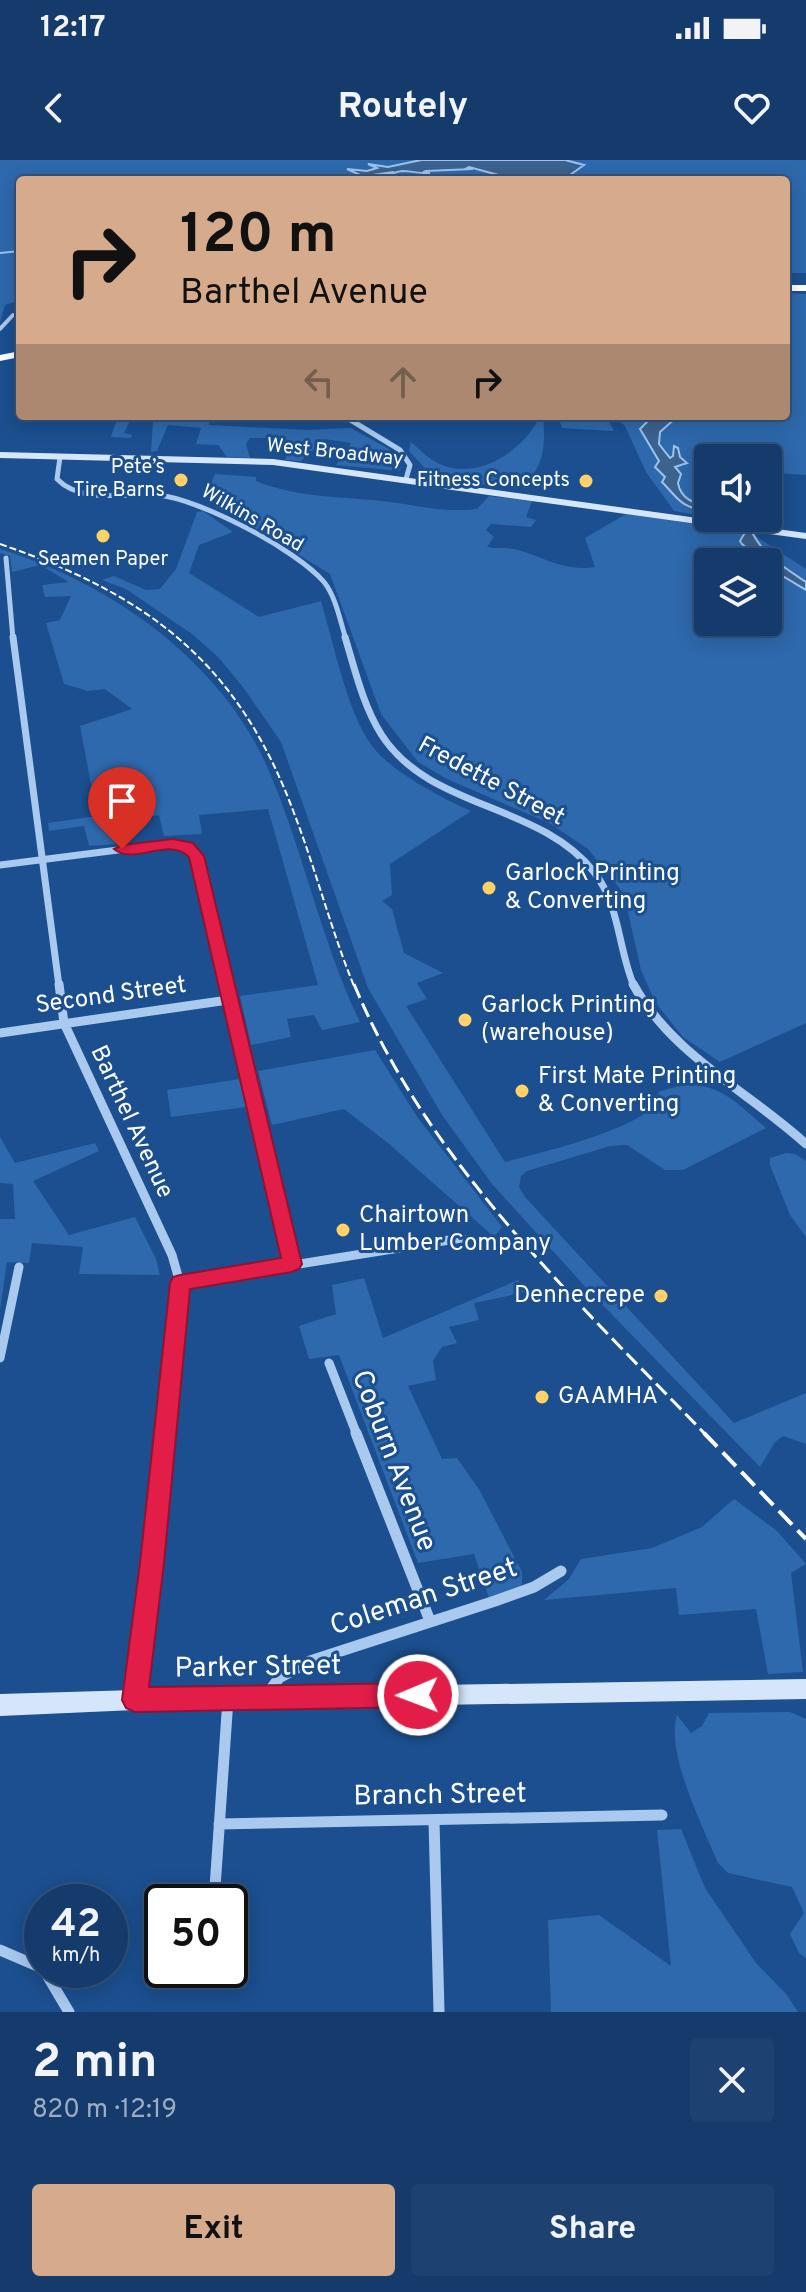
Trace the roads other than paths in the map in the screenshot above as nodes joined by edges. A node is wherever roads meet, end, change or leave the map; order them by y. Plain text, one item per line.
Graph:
1 (13, 315) dead end
2 (0, 329) edge
3 (350, 420) edge
4 (0, 455) edge
5 (60, 457) junction
6 (406, 479) junction
7 (806, 536) edge
8 (6, 558) dead end
9 (313, 573) joint
10 (5, 611) edge
11 (41, 860) junction
12 (0, 865) edge
13 (228, 1000) junction
14 (64, 1023) junction
15 (0, 1033) edge
16 (806, 1144) edge
17 (462, 1238) dead end
18 (292, 1264) junction
19 (19, 1267) dead end
20 (180, 1283) junction
21 (0, 1358) edge
22 (329, 1363) dead end
23 (561, 1571) dead end
24 (430, 1621) junction
25 (806, 1689) edge
26 (265, 1697) junction
27 (228, 1698) junction
28 (135, 1700) junction
29 (0, 1705) edge
30 (662, 1815) dead end
31 (434, 1821) junction
32 (219, 1824) junction
33 (215, 1884) edge
34 (0, 1950) edge
35 (24, 1961) edge
36 (54, 1988) edge
37 (69, 2012) edge
38 (439, 2012) edge

1 - 2 street
3 - 6 street
4 - 5 main road, West Broadway
5 - 6 main road, West Broadway
5 - 9 street, Wilkins Road
6 - 7 main road, West Broadway
8 - 10 street, Barthel Avenue
9 - 16 street, Fredette Street
10 - 11 street, Barthel Avenue
11 - 12 street
11 - 13 street
11 - 14 street, Barthel Avenue
13 - 14 street, Second Street
13 - 18 street
14 - 15 street, Second Street
14 - 20 street, Barthel Avenue
17 - 18 street
18 - 20 street
19 - 21 street
20 - 28 street, Barthel Avenue
22 - 24 street, Coburn Avenue
23 - 24 street, Coleman Street
24 - 26 street, Coleman Street
25 - 26 main road, Parker Street
26 - 27 main road, Parker Street
27 - 28 main road, Parker Street
27 - 32 street
28 - 29 main road, Parker Street
30 - 31 street, Branch Street
31 - 32 street, Branch Street
31 - 38 street
32 - 33 street
34 - 35 street
36 - 37 street

